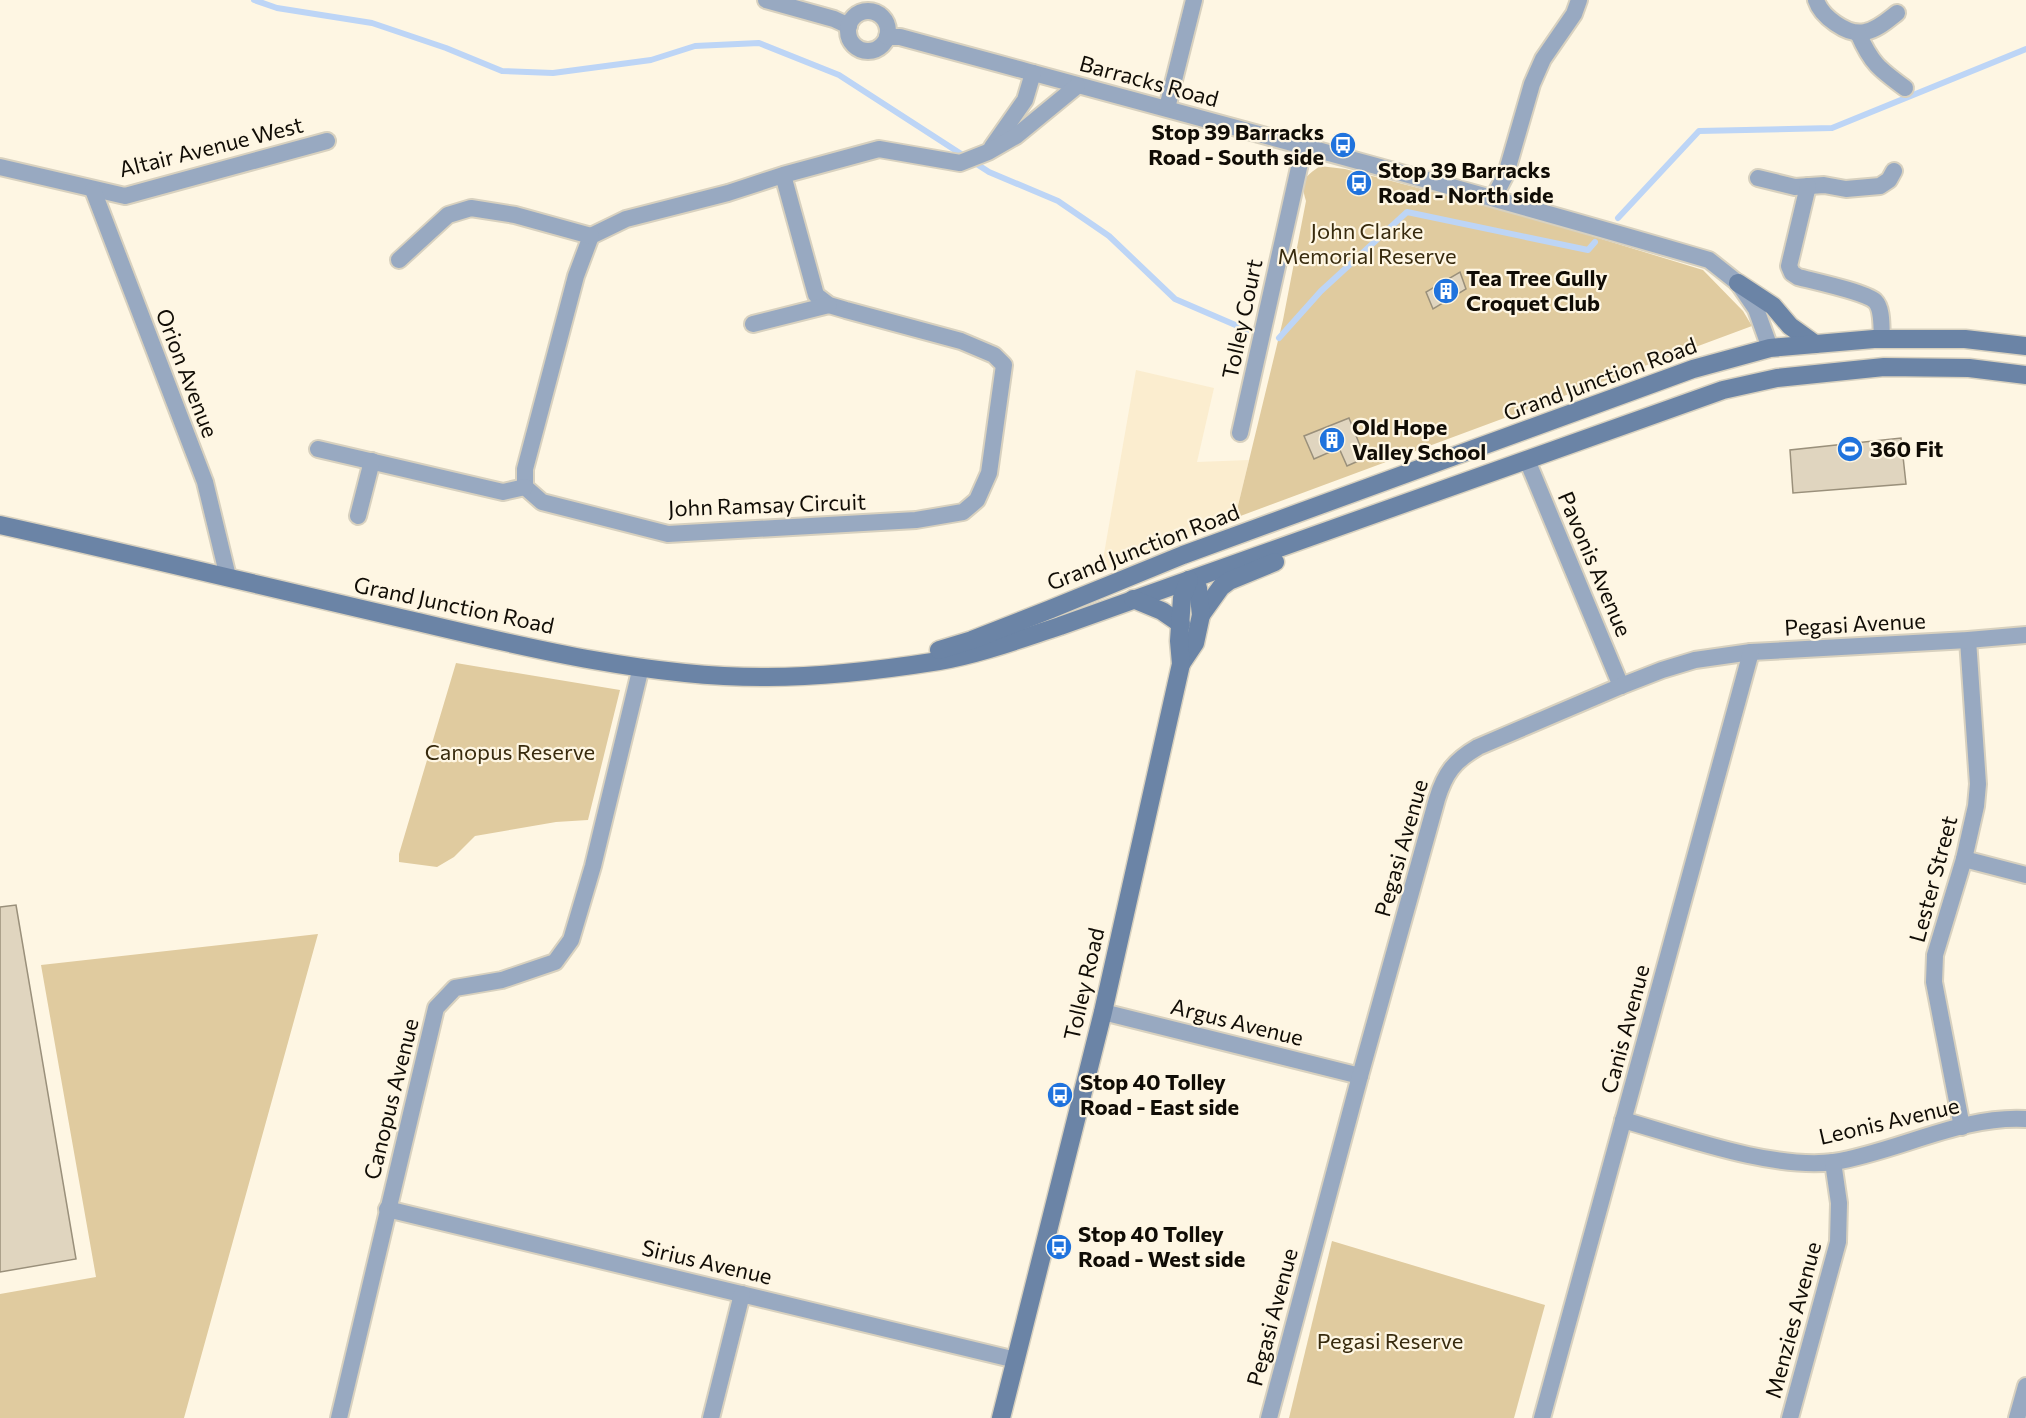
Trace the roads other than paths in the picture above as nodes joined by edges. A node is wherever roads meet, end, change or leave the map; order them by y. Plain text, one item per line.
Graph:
1 (766, 0) edge
2 (1194, 0) edge
3 (1579, 0) edge
4 (1816, 0) edge
5 (877, 6) edge
6 (1897, 13) dead end
7 (849, 26) junction
8 (1858, 33) junction
9 (887, 37) junction
10 (1033, 73) junction
11 (1077, 86) junction
12 (1905, 88) dead end
13 (1167, 108) junction
14 (327, 141) dead end
15 (1304, 145) junction
16 (986, 153) junction
17 (0, 167) edge
18 (1894, 171) dead end
19 (783, 175) junction
20 (1758, 178) dead end
21 (1808, 186) junction
22 (93, 190) junction
23 (1494, 197) junction
24 (591, 236) junction
25 (399, 260) dead end
26 (1738, 283) junction
27 (829, 305) junction
28 (753, 324) dead end
29 (1882, 338) junction
30 (1815, 344) junction
31 (2026, 346) edge
32 (1770, 348) junction
33 (2026, 375) edge
34 (1777, 378) junction
35 (1240, 433) dead end
36 (1515, 434) junction
37 (318, 449) dead end
38 (1527, 460) junction
39 (372, 461) junction
40 (525, 487) junction
41 (1380, 513) junction
42 (358, 516) dead end
43 (0, 525) edge
44 (1183, 555) junction
45 (228, 577) junction
46 (1189, 580) junction
47 (1133, 599) junction
48 (1201, 615) junction
49 (1181, 624) junction
50 (2026, 635) edge
51 (1968, 640) junction
52 (1751, 652) junction
53 (1181, 664) junction
54 (904, 665) junction
55 (641, 667) junction
56 (1621, 686) junction
57 (1964, 859) junction
58 (2026, 875) edge
59 (1103, 1012) junction
60 (1360, 1076) junction
61 (2026, 1119) edge
62 (1623, 1120) junction
63 (1962, 1127) junction
64 (1833, 1162) junction
65 (387, 1209) junction
66 (742, 1294) junction
67 (1016, 1360) junction
68 (2026, 1386) edge
69 (339, 1418) edge
70 (711, 1418) edge
71 (1001, 1418) edge
72 (1269, 1418) edge
73 (1542, 1418) edge
74 (1790, 1418) edge
75 (2017, 1418) edge

1 - 7 street
2 - 13 street
3 - 23 street
4 - 8 street
5 - 7 street
5 - 9 street
6 - 8 street
7 - 9 street
8 - 12 street
9 - 10 street, Barracks Road
10 - 11 street, Barracks Road
10 - 16 street
11 - 13 street, Barracks Road
11 - 16 street
13 - 15 street, Barracks Road
14 - 22 street, Altair Avenue West
15 - 23 street, Barracks Road
15 - 35 street, Tolley Court
16 - 19 street
17 - 22 street, Altair Avenue West
18 - 21 street
19 - 24 street
19 - 27 street
20 - 21 street
21 - 29 street
22 - 45 street, Orion Avenue
23 - 26 street, Barracks Road
24 - 25 street
24 - 40 street
26 - 30 main road
26 - 32 street, Barracks Road
27 - 28 street
27 - 40 street, John Ramsay Circuit
29 - 30 main road, Grand Junction Road
29 - 31 main road, Grand Junction Road
30 - 32 main road, Grand Junction Road
32 - 34 main road
32 - 36 main road, Grand Junction Road
33 - 34 main road, Grand Junction Road
34 - 38 main road, Grand Junction Road
36 - 38 main road
36 - 44 main road, Grand Junction Road
37 - 39 street
38 - 41 main road, Grand Junction Road
38 - 56 street, Pavonis Avenue
39 - 40 street
39 - 42 street
41 - 46 main road, Grand Junction Road
41 - 48 main road
43 - 45 main road, Grand Junction Road
44 - 46 main road
44 - 54 main road, Grand Junction Road
45 - 55 main road, Grand Junction Road
46 - 47 main road, Grand Junction Road
46 - 48 main road, Tolley Road
46 - 49 main road, Tolley Road
47 - 49 main road
47 - 54 main road, Grand Junction Road
48 - 53 main road, Tolley Road
49 - 53 main road, Tolley Road
50 - 51 street, Pegasi Avenue
51 - 52 street, Pegasi Avenue
51 - 57 street, Lester Street
52 - 56 street, Pegasi Avenue
52 - 62 street, Canis Avenue
53 - 59 main road, Tolley Road
54 - 55 main road, Grand Junction Road
55 - 65 street, Canopus Avenue
56 - 60 street, Pegasi Avenue
57 - 58 street
57 - 63 street, Lester Street
59 - 60 street, Argus Avenue
59 - 67 main road, Tolley Road
60 - 72 street, Pegasi Avenue
61 - 63 street, Leonis Avenue
62 - 64 street, Leonis Avenue
62 - 73 street, Canis Avenue
63 - 64 street, Leonis Avenue
64 - 74 street, Menzies Avenue
65 - 66 street, Sirius Avenue
65 - 69 street, Canopus Avenue
66 - 67 street, Sirius Avenue
66 - 70 street
67 - 71 main road, Tolley Road
68 - 75 street

